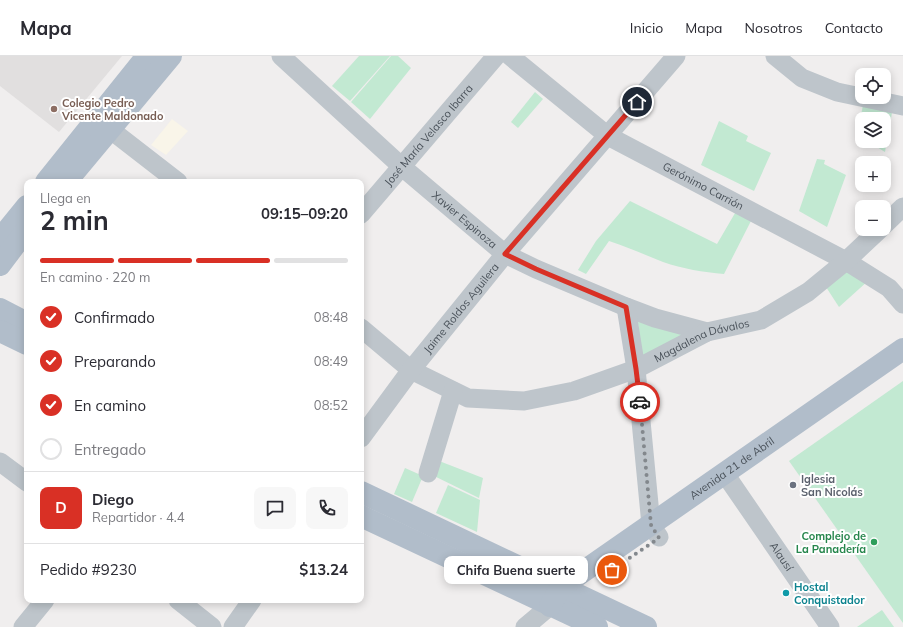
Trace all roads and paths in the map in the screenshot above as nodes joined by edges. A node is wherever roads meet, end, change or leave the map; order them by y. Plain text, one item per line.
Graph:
1 (147, 56) edge
2 (171, 56) edge
3 (282, 56) edge
4 (496, 56) edge
5 (510, 56) edge
6 (676, 56) edge
7 (775, 56) edge
8 (903, 106) edge
9 (103, 124) junction
10 (608, 136) junction
11 (400, 166) junction
12 (49, 179) edge
13 (68, 179) edge
14 (174, 179) edge
15 (903, 207) edge
16 (24, 210) edge
17 (364, 210) edge
18 (891, 218) edge
19 (24, 233) edge
20 (873, 236) edge
21 (0, 240) edge
22 (505, 254) junction
23 (846, 261) junction
24 (0, 265) edge
25 (903, 304) edge
26 (626, 307) junction
27 (0, 309) edge
28 (24, 321) edge
29 (0, 331) edge
30 (364, 331) edge
31 (707, 332) junction
32 (24, 343) edge
33 (903, 349) edge
34 (903, 366) edge
35 (636, 369) junction
36 (411, 370) junction
37 (453, 391) junction
38 (364, 434) edge
39 (0, 462) edge
40 (428, 473) dead end
41 (729, 479) junction
42 (24, 480) edge
43 (364, 493) edge
44 (364, 517) edge
45 (655, 531) junction
46 (568, 591) junction
47 (43, 603) edge
48 (182, 603) edge
49 (250, 603) edge
50 (550, 606) junction
51 (23, 627) edge
52 (212, 627) edge
53 (233, 627) edge
54 (525, 627) edge
55 (597, 627) edge
56 (646, 627) edge
57 (830, 627) edge

1 - 9 main road
2 - 9 main road
3 - 11 street, Xavier Espinoza
4 - 11 street, José María Velasco Ibarra
5 - 10 street, Gerónimo Carrión
6 - 10 street, Jaime Roldos Aguilera
7 - 8 street
9 - 12 main road
9 - 13 main road
9 - 14 street
10 - 22 street, Jaime Roldos Aguilera
10 - 23 street, Gerónimo Carrión
11 - 17 street, José María Velasco Ibarra
11 - 22 street, Xavier Espinoza
15 - 18 street
16 - 21 main road
19 - 24 main road
20 - 23 street, Magdalena Dávalos
22 - 26 street, Xavier Espinoza
22 - 36 street, Jaime Roldos Aguilera
23 - 25 street, Gerónimo Carrión
23 - 31 street, Magdalena Dávalos
26 - 31 street, Xavier Espinoza
26 - 35 street
27 - 28 main road
29 - 32 main road
30 - 36 street, Magdalena Dávalos
31 - 35 street, Magdalena Dávalos
33 - 41 main road, Avenida 21 de Abril
34 - 41 main road, Avenida 21 de Abril
35 - 37 street, Magdalena Dávalos
35 - 45 street
36 - 37 street, Magdalena Dávalos
36 - 38 street, Jaime Roldos Aguilera
37 - 40 street
39 - 42 street
41 - 45 main road, Avenida 21 de Abril
41 - 57 street, Alausí
43 - 46 main road
44 - 50 main road
45 - 46 main road, Avenida 21 de Abril
46 - 50 main road
46 - 56 main road
47 - 51 street
48 - 52 street
49 - 53 street
50 - 54 street
50 - 55 main road

